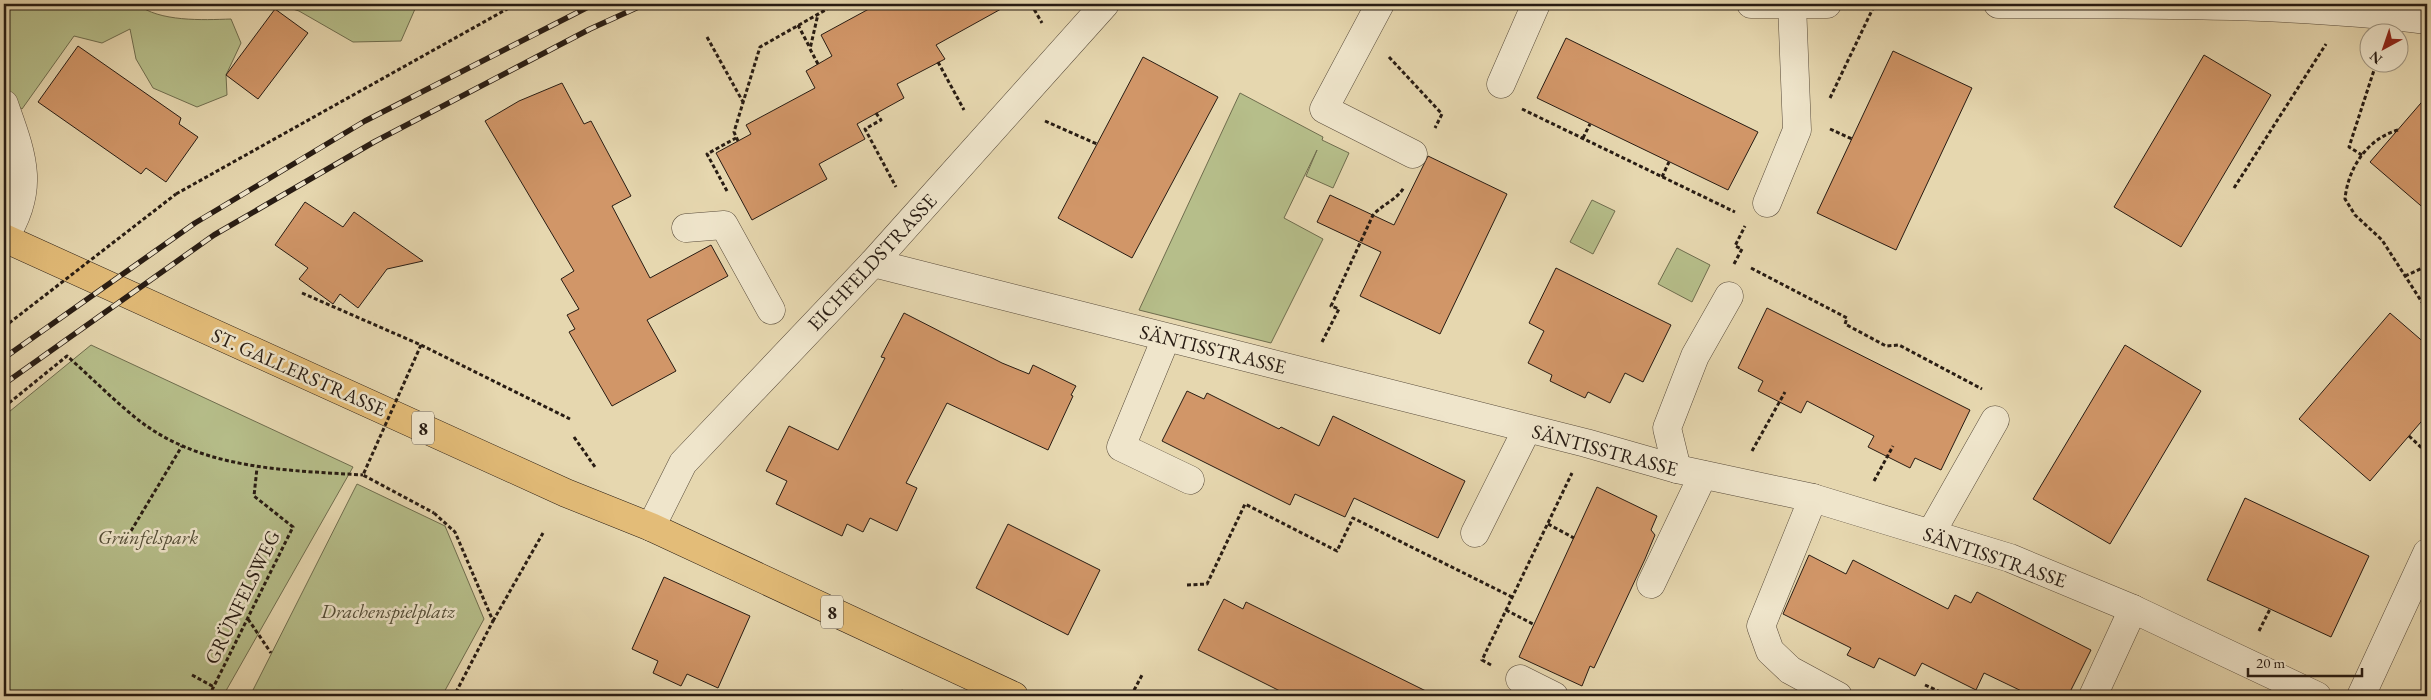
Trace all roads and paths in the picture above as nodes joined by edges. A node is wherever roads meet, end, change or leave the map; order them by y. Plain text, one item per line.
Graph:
1 (516, 4) edge
2 (836, 4) edge
3 (1031, 4) edge
4 (1105, 4) edge
5 (1380, 4) edge
6 (1536, 4) edge
7 (1751, 4) edge
8 (1792, 4) edge
9 (1827, 4) edge
10 (1875, 4) edge
11 (1998, 4) edge
12 (2186, 4) edge
13 (2385, 9) edge
14 (2346, 12) junction
15 (818, 14) junction
16 (2427, 20) edge
17 (798, 25) junction
18 (1043, 25) dead end
19 (707, 37) dead end
20 (1362, 37) junction
21 (810, 49) junction
22 (938, 62) dead end
23 (818, 64) dead end
24 (2373, 72) edge
25 (1501, 84) joint
26 (743, 102) junction
27 (4, 104) edge
28 (1826, 107) dead end
29 (876, 113) dead end
30 (968, 118) dead end
31 (1041, 119) dead end
32 (1590, 124) dead end
33 (1827, 128) dead end
34 (1434, 130) dead end
35 (2398, 130) dead end
36 (1582, 138) junction
37 (1852, 140) dead end
38 (738, 141) dead end
39 (1097, 144) dead end
40 (2362, 155) junction
41 (1669, 162) dead end
42 (1411, 167) joint
43 (1662, 177) junction
44 (2234, 188) dead end
45 (899, 194) dead end
46 (1758, 211) junction
47 (686, 228) dead end
48 (4, 238) edge
49 (873, 263) junction
50 (2427, 266) edge
51 (2405, 276) junction
52 (1731, 292) junction
53 (302, 293) dead end
54 (771, 310) dead end
55 (2427, 310) edge
56 (4, 327) edge
57 (1166, 338) junction
58 (421, 345) junction
59 (1318, 350) dead end
60 (1784, 392) dead end
61 (1987, 392) dead end
62 (4, 407) edge
63 (570, 419) dead end
64 (1995, 420) dead end
65 (1527, 429) junction
66 (2409, 436) dead end
67 (182, 446) junction
68 (1893, 446) dead end
69 (1752, 452) dead end
70 (2427, 453) edge
71 (1576, 465) dead end
72 (257, 467) junction
73 (1690, 472) junction
74 (363, 475) junction
75 (1190, 480) dead end
76 (1872, 486) dead end
77 (1813, 498) junction
78 (1548, 524) junction
79 (651, 527) junction
80 (132, 530) dead end
81 (1475, 532) dead end
82 (543, 533) dead end
83 (1931, 533) junction
84 (1574, 538) dead end
85 (2427, 553) edge
86 (1651, 584) dead end
87 (1187, 585) dead end
88 (1512, 597) junction
89 (2133, 608) junction
90 (1506, 610) junction
91 (248, 618) junction
92 (493, 621) junction
93 (1533, 624) dead end
94 (271, 653) dead end
95 (1495, 667) dead end
96 (192, 675) dead end
97 (1142, 675) dead end
98 (1520, 679) dead end
99 (1925, 684) dead end
100 (214, 686) junction
101 (903, 690) dead end
102 (209, 696) edge
103 (454, 696) edge
104 (900, 696) edge
105 (1014, 696) edge
106 (1131, 696) edge
107 (1554, 696) edge
108 (1838, 696) edge
109 (1949, 696) edge
110 (2092, 696) edge
111 (2317, 696) edge
112 (2361, 696) edge

1 - 56 path, bridge
2 - 15 path
3 - 18 path
4 - 49 street, EICHFELDSTRASSE
5 - 20 street
6 - 25 street
7 - 8 street
8 - 9 street
8 - 46 street
10 - 28 path
11 - 12 street
12 - 14 street
13 - 14 street
13 - 16 street
14 - 44 path
15 - 17 path
15 - 21 path
17 - 21 path
17 - 26 path
19 - 26 path
20 - 34 path
20 - 42 street
21 - 23 path
22 - 30 path
24 - 40 path
25 - 36 path
26 - 38 path
27 - 48 street
29 - 45 path
31 - 39 path
32 - 36 path
33 - 37 path
35 - 40 path
36 - 43 path
40 - 51 path
41 - 43 path
42 - 59 path
43 - 46 path
46 - 52 path
47 - 54 street
48 - 79 main road, ST. GALLERSTRASSE / 8
49 - 57 street, SÄNTISSTRASSE
49 - 79 street, EICHFELDSTRASSE
50 - 51 path
51 - 55 path
52 - 61 path
52 - 73 street
53 - 58 path
57 - 65 street, SÄNTISSTRASSE
57 - 75 street
58 - 63 path
58 - 74 path, bridge
60 - 69 path
62 - 67 path
64 - 83 street
65 - 73 street, SÄNTISSTRASSE
65 - 81 street
66 - 70 path
67 - 72 path
67 - 80 path
68 - 76 path
71 - 78 path
72 - 74 path
72 - 91 path, GRÜNFELSWEG
73 - 77 street, SÄNTISSTRASSE
73 - 86 street
74 - 92 path, bridge
77 - 83 street, SÄNTISSTRASSE
77 - 108 street
78 - 84 path
78 - 88 path
79 - 105 main road, 8
82 - 92 path
83 - 89 street, SÄNTISSTRASSE
85 - 112 street
87 - 88 path
88 - 90 path
89 - 110 street
89 - 111 street, SÄNTISSTRASSE
90 - 93 path
90 - 95 path
91 - 94 path
91 - 100 path, GRÜNFELSWEG
92 - 103 path
96 - 100 path
97 - 106 path
98 - 107 street
99 - 109 path
100 - 102 path, GRÜNFELSWEG
101 - 104 path

